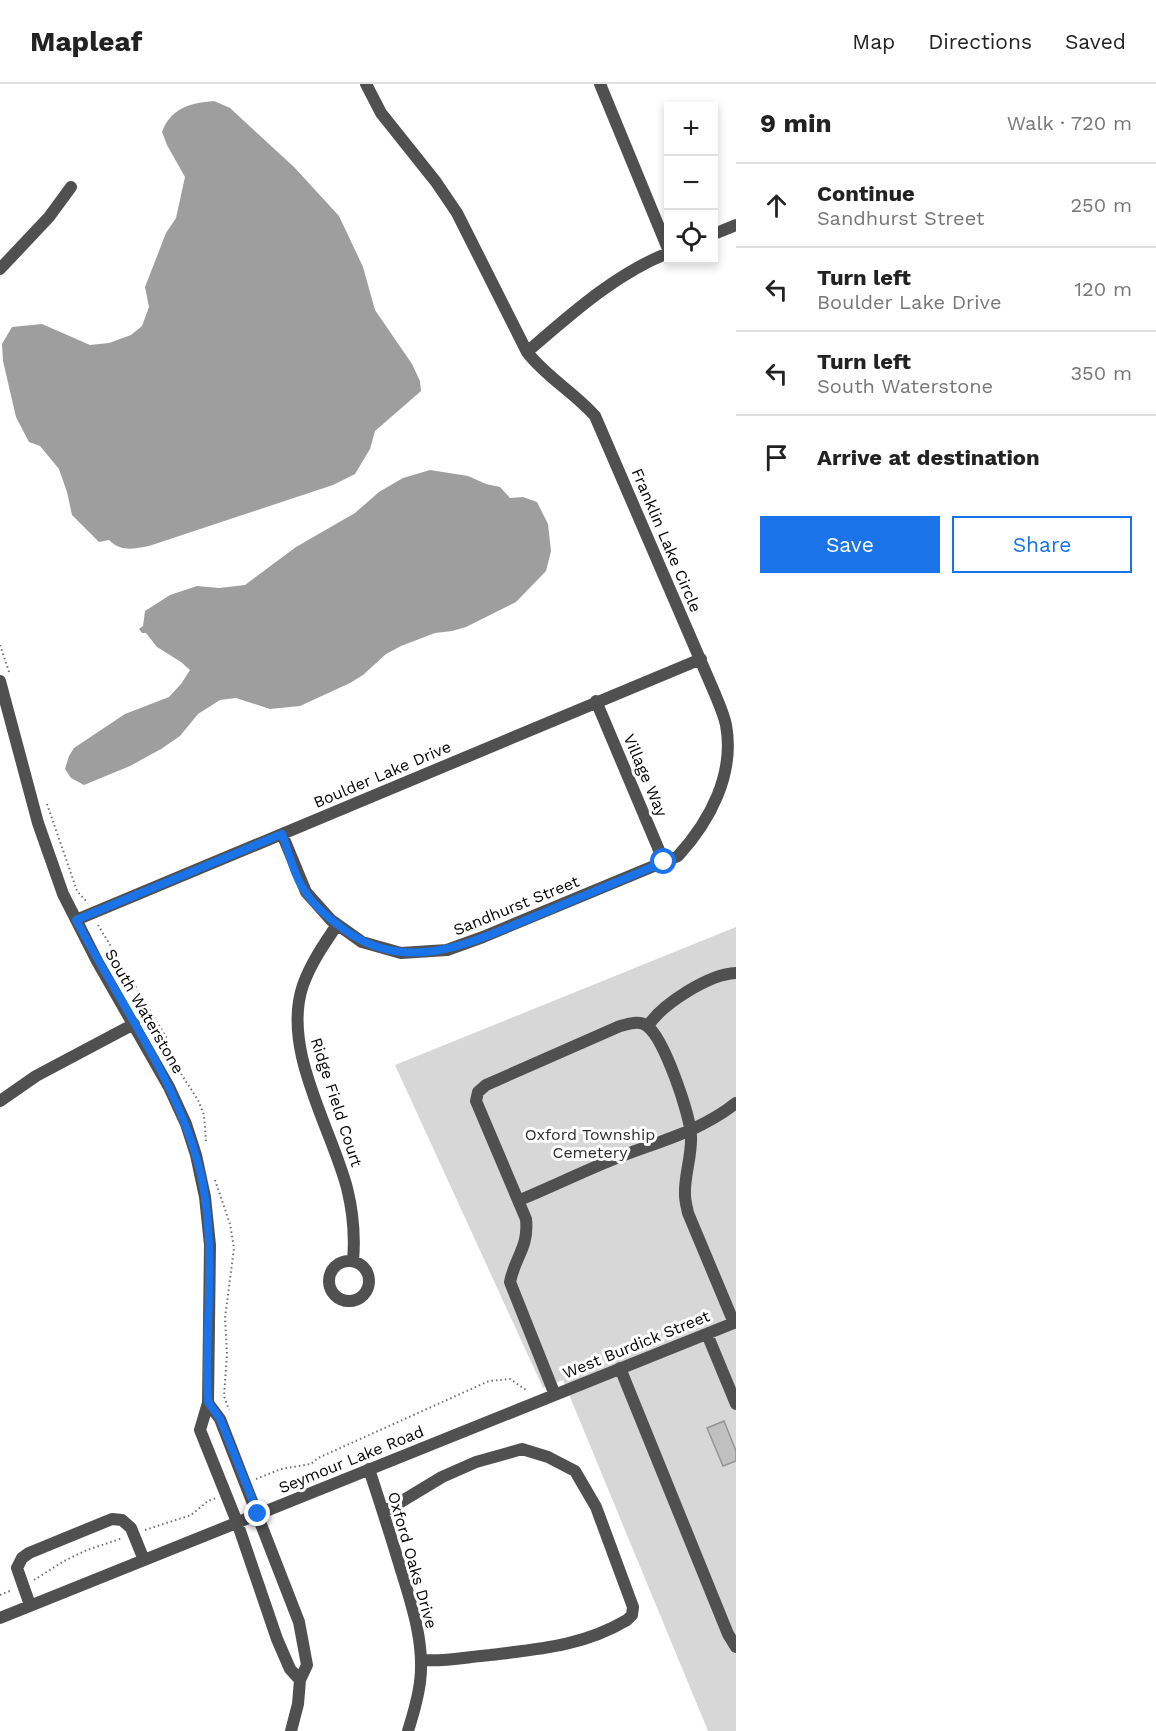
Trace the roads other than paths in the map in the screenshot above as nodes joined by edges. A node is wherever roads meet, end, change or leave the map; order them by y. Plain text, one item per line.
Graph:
1 (366, 84) edge
2 (600, 84) edge
3 (70, 187) dead end
4 (736, 225) edge
5 (718, 232) edge
6 (664, 239) edge
7 (664, 253) edge
8 (0, 269) edge
9 (527, 352) junction
10 (701, 659) junction
11 (0, 681) edge
12 (596, 701) junction
13 (731, 770) edge
14 (282, 834) junction
15 (664, 862) junction
16 (76, 920) junction
17 (337, 925) junction
18 (736, 973) edge
19 (134, 1024) junction
20 (648, 1026) junction
21 (0, 1101) edge
22 (736, 1103) edge
23 (690, 1132) junction
24 (520, 1200) junction
25 (353, 1262) dead end
26 (735, 1322) edge
27 (706, 1334) junction
28 (620, 1368) junction
29 (551, 1396) junction
30 (208, 1402) junction
31 (736, 1404) edge
32 (369, 1469) junction
33 (384, 1512) junction
34 (258, 1514) junction
35 (237, 1522) junction
36 (144, 1560) junction
37 (30, 1605) junction
38 (0, 1618) edge
39 (736, 1647) edge
40 (421, 1660) junction
41 (300, 1680) junction
42 (291, 1731) edge
43 (408, 1731) edge

1 - 9 street, Franklin Lake Circle
2 - 6 street
3 - 8 street
4 - 5 street
7 - 9 street
9 - 10 street, Franklin Lake Circle
10 - 12 street, Boulder Lake Drive
10 - 13 street, Franklin Lake Circle
11 - 16 street, South Waterstone
12 - 14 street, Boulder Lake Drive
12 - 15 street, Village Way
13 - 15 street, Sandhurst Street
14 - 16 street, Boulder Lake Drive
14 - 17 street, Sandhurst Street
15 - 17 street, Sandhurst Street
16 - 19 street, South Waterstone
17 - 25 street, Ridge Field Court
18 - 20 street
19 - 21 street
19 - 30 street, South Waterstone
20 - 23 street
20 - 24 street
22 - 23 street
23 - 24 street
23 - 26 street
24 - 29 street
26 - 27 street, West Burdick Street
27 - 28 street, West Burdick Street
27 - 31 street
28 - 29 street, West Burdick Street
28 - 39 street
29 - 32 street, Seymour Lake Road
30 - 34 street
30 - 35 street, South Waterstone
32 - 33 street, Oxford Oaks Drive
32 - 34 street, Seymour Lake Road
33 - 40 street, Oxford Oaks Drive
33 - 40 street
34 - 35 street, Seymour Lake Road
34 - 41 street
35 - 36 street, Seymour Lake Road
35 - 41 street, South Waterstone
36 - 37 street, Seymour Lake Road
36 - 37 street
37 - 38 street, Seymour Lake Road
40 - 43 street, Oxford Oaks Drive
41 - 42 street

